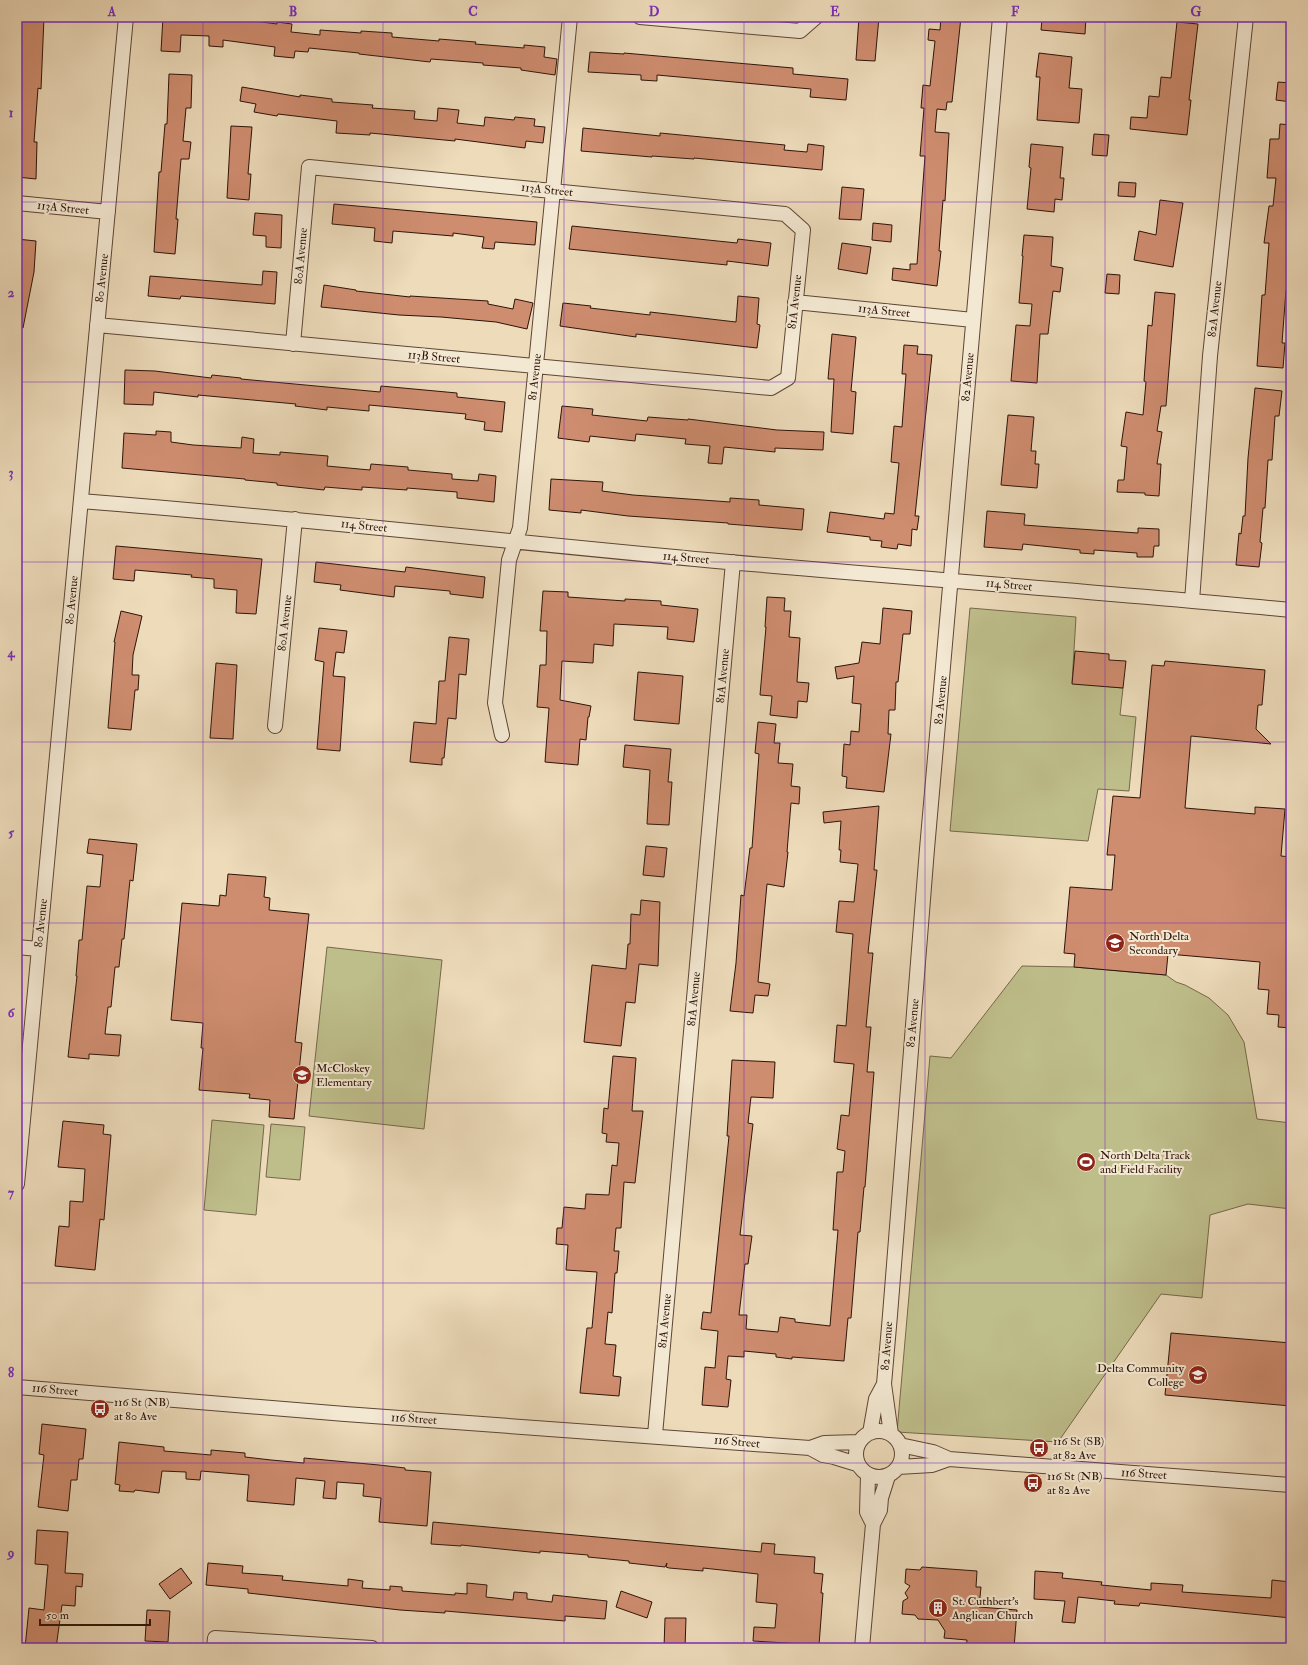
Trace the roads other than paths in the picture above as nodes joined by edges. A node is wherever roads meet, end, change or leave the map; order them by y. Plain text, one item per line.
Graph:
1 (126, 17) edge
2 (570, 17) edge
3 (640, 17) edge
4 (816, 17) edge
5 (1000, 17) edge
6 (1246, 17) edge
7 (308, 167) joint
8 (553, 190) junction
9 (17, 203) edge
10 (108, 212) junction
11 (785, 214) joint
12 (795, 302) junction
13 (973, 320) junction
14 (97, 325) junction
15 (293, 344) junction
16 (536, 366) junction
17 (771, 388) joint
18 (81, 501) junction
19 (295, 519) junction
20 (515, 542) junction
21 (733, 562) junction
22 (951, 580) junction
23 (1192, 601) junction
24 (1291, 610) edge
25 (275, 726) dead end
26 (502, 735) dead end
27 (17, 947) edge
28 (38, 949) junction
29 (17, 1184) edge
30 (884, 1384) junction
31 (17, 1387) edge
32 (870, 1433) junction
33 (891, 1434) junction
34 (655, 1435) junction
35 (859, 1442) junction
36 (900, 1445) junction
37 (810, 1448) junction
38 (949, 1459) junction
39 (857, 1464) junction
40 (893, 1471) junction
41 (868, 1475) junction
42 (1291, 1485) edge
43 (873, 1524) junction
44 (215, 1643) edge
45 (372, 1648) edge
46 (862, 1648) edge

1 - 10 street, 80 Avenue
2 - 8 street, 81 Avenue
3 - 4 street
5 - 13 street, 82 Avenue
6 - 23 street, 82A Avenue
7 - 8 street, 113A Street
7 - 15 street, 80A Avenue
8 - 11 street, 113A Street
8 - 16 street, 81 Avenue
9 - 10 street, 113A Street
10 - 14 street, 80 Avenue
11 - 12 street, 81A Avenue
12 - 13 street, 113A Street
12 - 17 street, 81A Avenue
13 - 22 street, 82 Avenue
14 - 15 street, 113B Street
14 - 18 street, 80 Avenue
15 - 16 street, 113B Street
16 - 17 street, 113B Street
16 - 20 street, 81 Avenue
18 - 19 street, 114 Street
18 - 28 street, 80 Avenue
19 - 20 street, 114 Street
19 - 25 street, 80A Avenue
20 - 21 street, 114 Street
20 - 26 street, 81 Avenue
21 - 22 street, 114 Street
21 - 34 street, 81A Avenue
22 - 23 street, 114 Street
22 - 30 street, 82 Avenue
23 - 24 street, 114 Street
27 - 28 street
28 - 29 street, 80 Avenue
30 - 32 street, 82 Avenue
30 - 33 street, 82 Avenue
31 - 34 street, 116 Street
32 - 33 street
32 - 35 street
33 - 36 street
34 - 37 street, 116 Street
35 - 37 street, 116 Street
35 - 39 street
36 - 38 street, 116 Street
36 - 40 street
37 - 39 street, 116 Street
38 - 40 street, 116 Street
38 - 42 street, 116 Street
39 - 41 street
40 - 41 street
40 - 43 street
41 - 43 street
43 - 46 street
44 - 45 street

